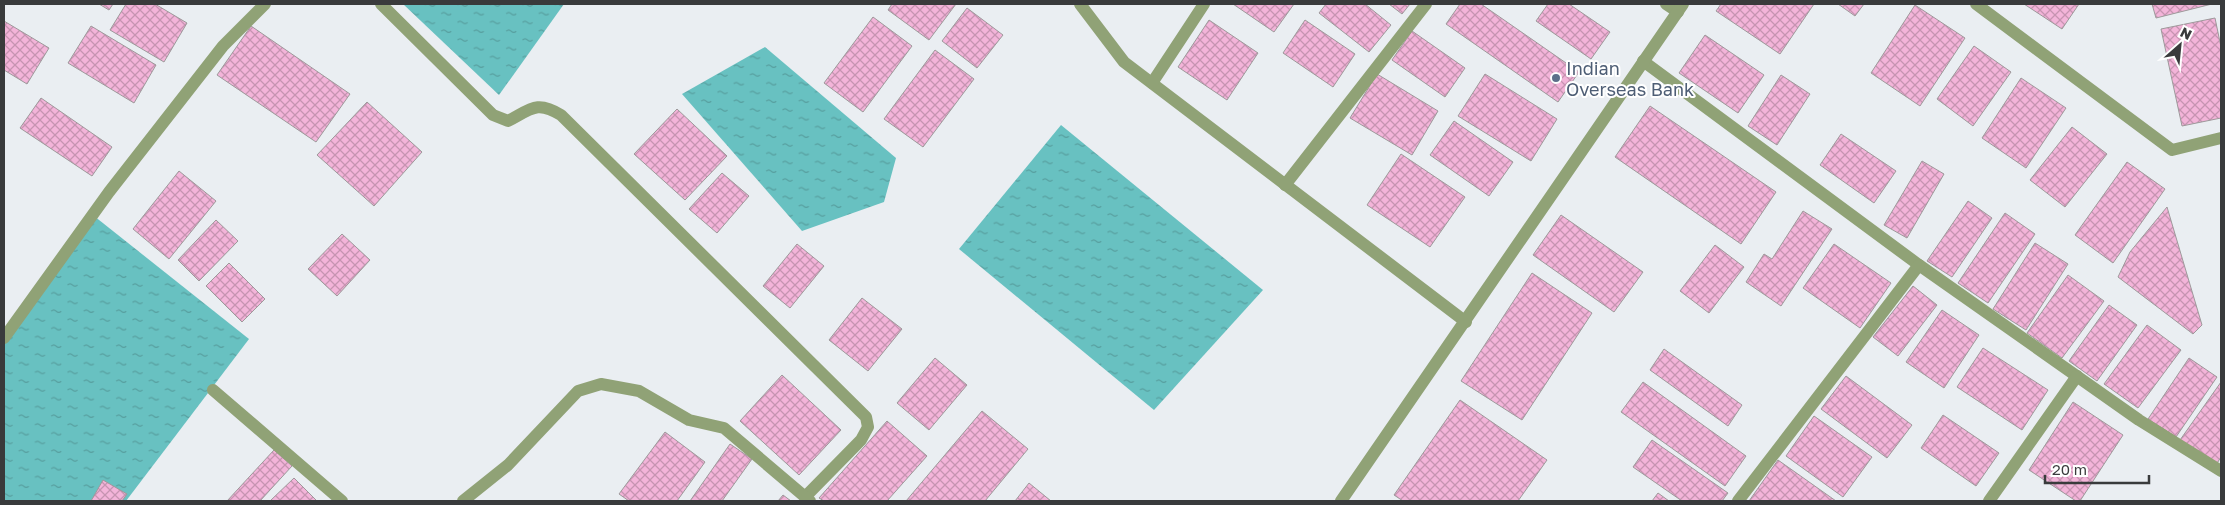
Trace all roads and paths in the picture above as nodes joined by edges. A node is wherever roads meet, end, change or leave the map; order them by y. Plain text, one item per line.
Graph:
1 (265, 4) edge
2 (382, 4) edge
3 (1080, 4) edge
4 (1204, 4) edge
5 (1426, 4) edge
6 (1666, 4) edge
7 (1976, 4) edge
8 (1680, 8) edge
9 (1644, 61) junction
10 (1152, 83) junction
11 (2221, 138) edge
12 (1285, 185) junction
13 (1919, 264) junction
14 (1466, 322) junction
15 (4, 338) edge
16 (2077, 376) junction
17 (213, 390) dead end
18 (2221, 471) edge
19 (807, 499) edge
20 (342, 501) edge
21 (463, 501) edge
22 (1341, 501) edge
23 (1738, 501) edge
24 (1989, 501) edge

1 - 15 street
2 - 19 street
3 - 10 street
4 - 10 street
5 - 12 street
6 - 8 street
7 - 11 street
8 - 9 street
9 - 13 street
9 - 14 street
10 - 12 street
12 - 14 street
13 - 16 street
13 - 23 street
14 - 22 street
16 - 18 street
16 - 24 street
17 - 20 street
19 - 21 street

